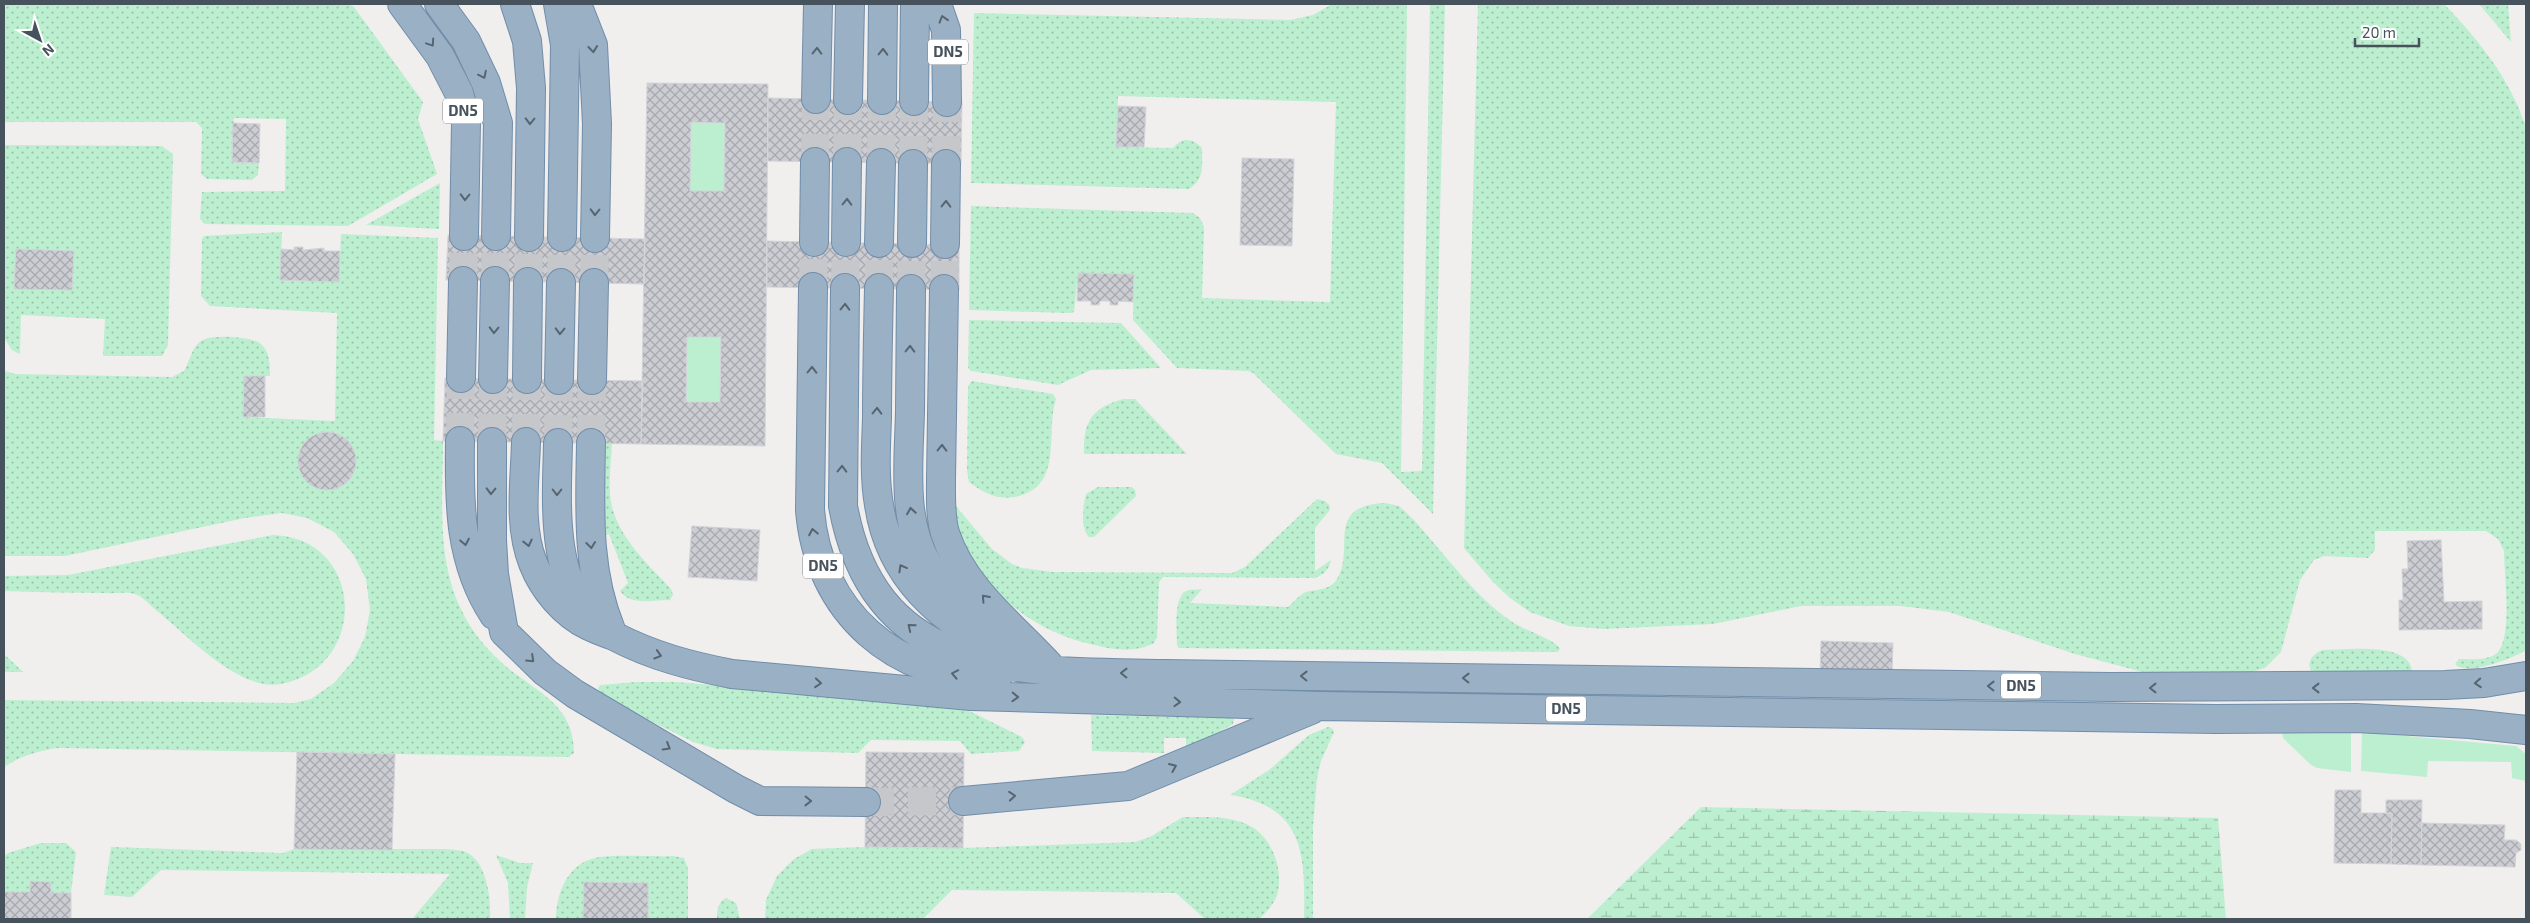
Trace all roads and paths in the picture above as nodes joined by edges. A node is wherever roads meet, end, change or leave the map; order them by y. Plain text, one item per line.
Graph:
1 (402, 4) edge
2 (439, 4) edge
3 (516, 4) edge
4 (558, 4) edge
5 (577, 4) edge
6 (818, 4) edge
7 (850, 4) edge
8 (883, 4) edge
9 (915, 4) edge
10 (937, 4) edge
11 (816, 99) tunnel mouth
12 (848, 100) tunnel mouth
13 (882, 100) tunnel mouth
14 (914, 101) tunnel mouth
15 (947, 102) tunnel mouth
16 (815, 162) tunnel mouth
17 (847, 162) tunnel mouth
18 (881, 163) tunnel mouth
19 (913, 164) tunnel mouth
20 (946, 164) tunnel mouth
21 (464, 236) tunnel mouth
22 (496, 236) tunnel mouth
23 (528, 237) tunnel mouth
24 (562, 237) tunnel mouth
25 (595, 238) tunnel mouth
26 (814, 242) tunnel mouth
27 (846, 242) tunnel mouth
28 (879, 243) tunnel mouth
29 (912, 244) tunnel mouth
30 (945, 244) tunnel mouth
31 (463, 280) tunnel mouth
32 (495, 281) tunnel mouth
33 (528, 282) tunnel mouth
34 (561, 283) tunnel mouth
35 (594, 283) tunnel mouth
36 (813, 287) tunnel mouth
37 (845, 288) tunnel mouth
38 (879, 288) tunnel mouth
39 (911, 289) tunnel mouth
40 (944, 289) tunnel mouth
41 (461, 378) tunnel mouth
42 (493, 379) tunnel mouth
43 (527, 379) tunnel mouth
44 (559, 380) tunnel mouth
45 (592, 380) tunnel mouth
46 (460, 441) tunnel mouth
47 (492, 442) tunnel mouth
48 (526, 442) tunnel mouth
49 (558, 443) tunnel mouth
50 (591, 443) tunnel mouth
51 (504, 632) junction
52 (613, 636) junction
53 (1056, 671) junction
54 (2526, 676) edge
55 (1320, 706) junction
56 (2526, 730) edge
57 (963, 801) tunnel mouth
58 (866, 802) tunnel mouth

1 -> 21 highway, DN5
2 -> 22 highway, DN5
3 -> 23 highway
4 - 24 highway
5 -> 25 highway
11 -> 6 highway
7 - 12 highway
13 -> 8 highway
9 - 14 highway, DN5
15 -> 10 highway, DN5
16 - 26 highway
27 -> 17 highway
18 - 28 highway
19 - 29 highway
30 -> 20 highway
31 - 41 highway
32 -> 42 highway
33 - 43 highway
34 -> 44 highway
35 - 45 highway
53 -> 36 highway, DN5
53 -> 37 highway, DN5
53 -> 38 highway, DN5
53 -> 39 highway
53 -> 40 highway
46 -> 51 highway
47 -> 51 highway
48 -> 52 highway, DN5
49 -> 52 highway, DN5
50 -> 52 highway
51 -> 58 highway
52 -> 55 highway, DN5
54 -> 53 highway, DN5
55 - 56 highway, DN5
57 -> 55 highway, DN5

